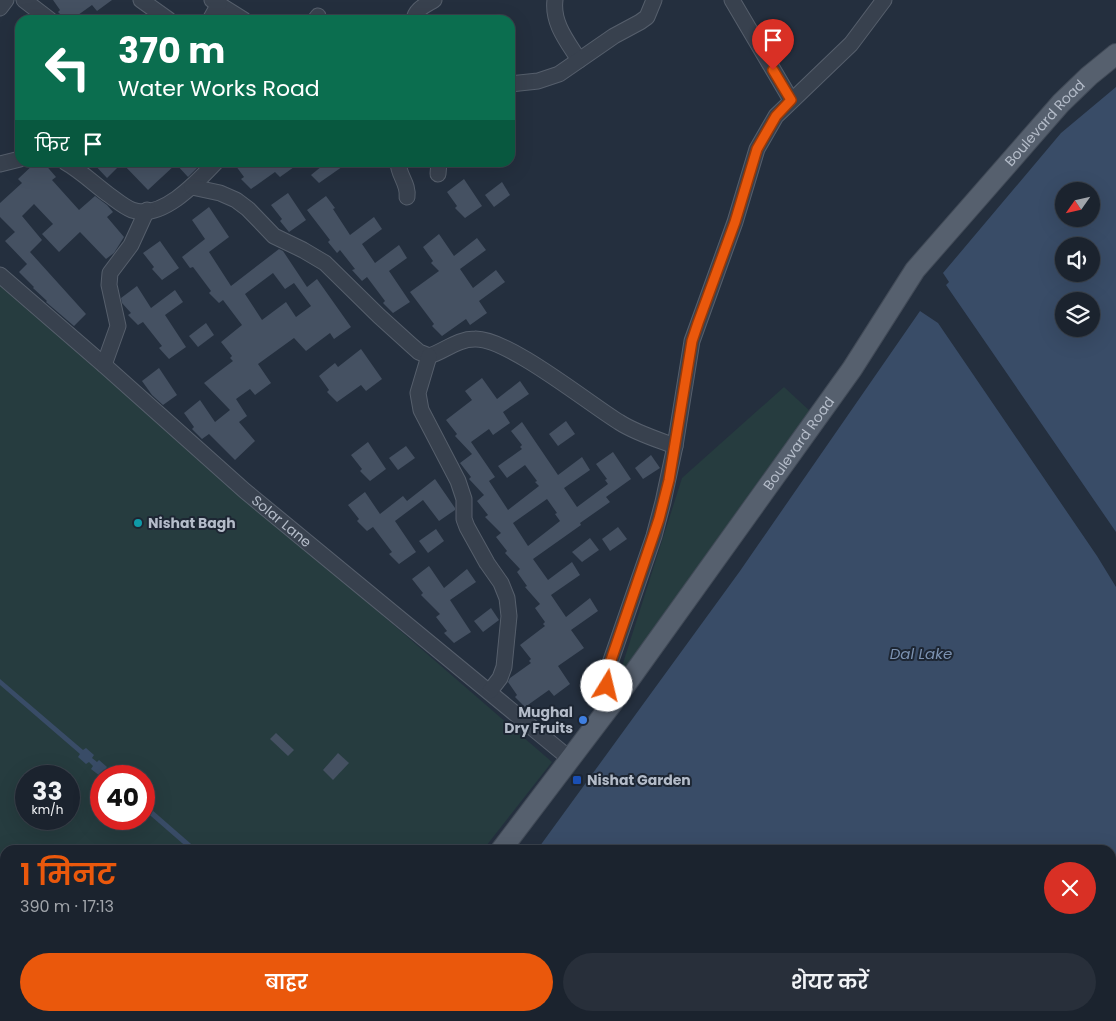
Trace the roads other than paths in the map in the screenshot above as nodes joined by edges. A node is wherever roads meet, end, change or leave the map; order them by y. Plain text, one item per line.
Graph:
1 (6, 0) edge
2 (24, 0) edge
3 (141, 0) edge
4 (434, 0) edge
5 (555, 0) edge
6 (654, 0) edge
7 (732, 0) edge
8 (884, 0) edge
9 (216, 2) edge
10 (0, 8) edge
11 (44, 15) edge
12 (162, 15) edge
13 (212, 15) edge
14 (236, 15) edge
15 (414, 15) edge
16 (1116, 54) edge
17 (579, 60) junction
18 (515, 83) edge
19 (791, 100) junction
20 (15, 160) edge
21 (0, 164) edge
22 (74, 167) edge
23 (211, 167) edge
24 (399, 167) edge
25 (192, 187) junction
26 (407, 197) dead end
27 (147, 210) junction
28 (0, 275) edge
29 (429, 356) junction
30 (104, 365) junction
31 (675, 446) junction
32 (490, 691) junction
33 (614, 701) junction
34 (570, 758) junction
35 (505, 845) edge

1 - 10 street
2 - 11 street
3 - 12 street
4 - 15 street
5 - 17 street
6 - 17 street
7 - 19 street
8 - 19 street
9 - 13 street
9 - 14 street
16 - 33 main road, Boulevard Road
17 - 18 street
19 - 31 street
20 - 21 street
22 - 27 street
23 - 25 street
24 - 26 street
25 - 27 street
25 - 29 street
27 - 30 street
28 - 30 street, Solar Lane
29 - 31 street
29 - 32 street
30 - 32 street, Solar Lane
31 - 33 street
32 - 34 street, Solar Lane
33 - 34 main road, Boulevard Road
34 - 35 main road, Boulevard Road

